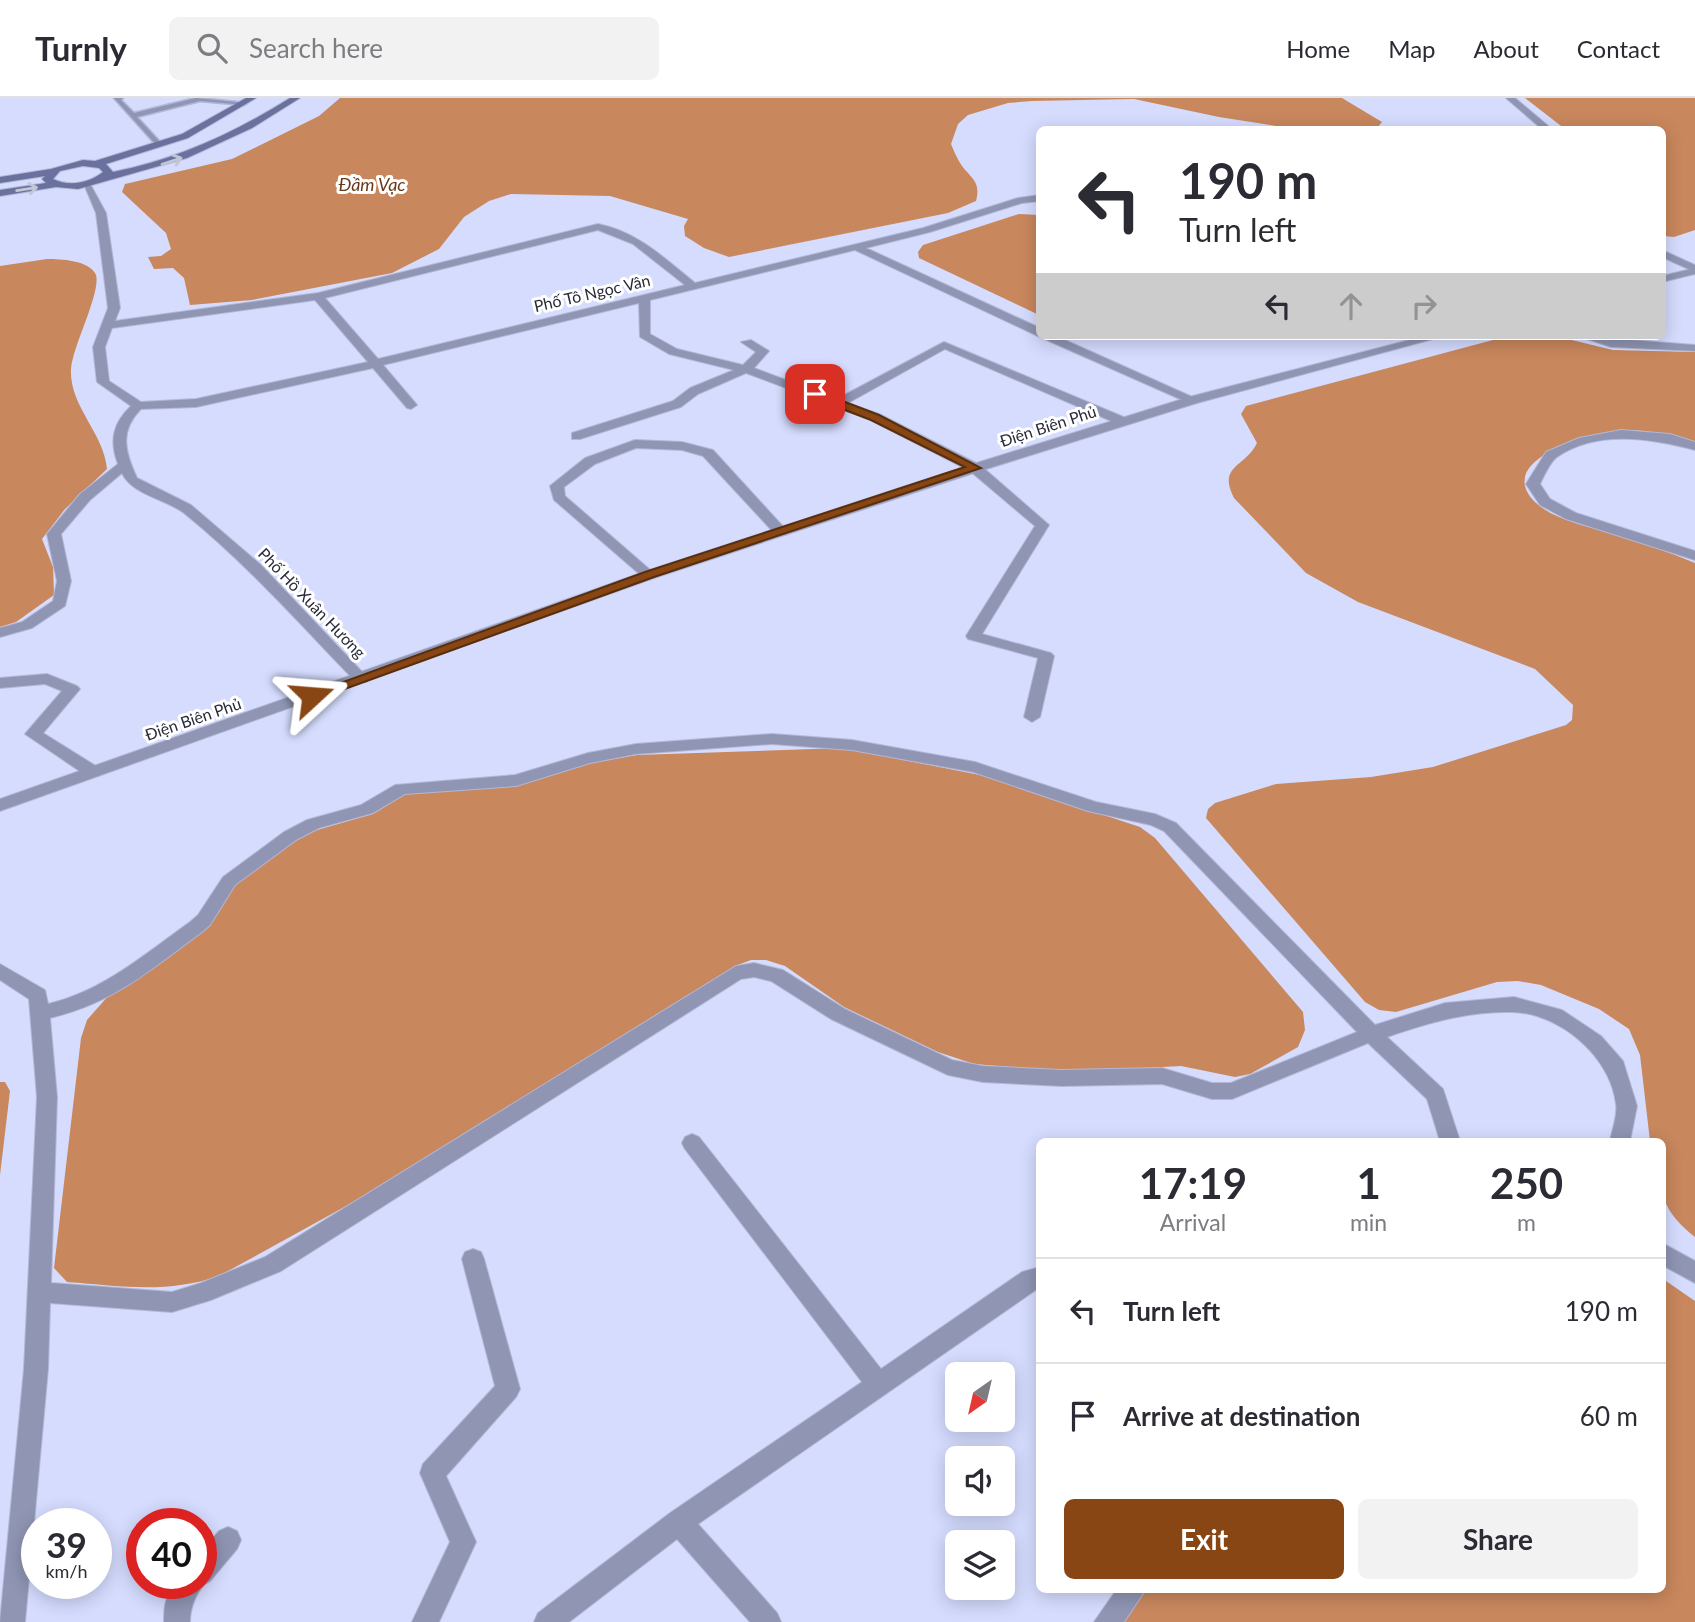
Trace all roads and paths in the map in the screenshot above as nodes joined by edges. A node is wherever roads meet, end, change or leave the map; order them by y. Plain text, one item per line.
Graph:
1 (120, 98) edge
2 (200, 98) edge
3 (296, 98) edge
4 (1510, 98) edge
5 (248, 100) edge
6 (132, 116) junction
7 (1544, 126) edge
8 (158, 145) junction
9 (96, 164) junction
10 (51, 172) junction
11 (106, 176) junction
12 (0, 180) edge
13 (55, 184) junction
14 (86, 184) junction
15 (0, 193) edge
16 (1036, 198) edge
17 (1021, 200) junction
18 (1036, 203) edge
19 (856, 247) junction
20 (1666, 256) edge
21 (1695, 270) edge
22 (1666, 278) edge
23 (692, 286) junction
24 (318, 296) junction
25 (645, 297) junction
26 (107, 325) junction
27 (1036, 330) edge
28 (1058, 340) edge
29 (1423, 340) edge
30 (1598, 340) edge
31 (747, 342) dead end
32 (1695, 348) edge
33 (374, 362) junction
34 (746, 369) junction
35 (1193, 400) junction
36 (838, 403) junction
37 (411, 405) dead end
38 (138, 406) junction
39 (1122, 421) junction
40 (576, 436) dead end
41 (1695, 446) edge
42 (125, 465) junction
43 (975, 468) junction
44 (781, 532) junction
45 (1695, 556) edge
46 (649, 575) junction
47 (0, 633) edge
48 (361, 679) junction
49 (0, 683) edge
50 (1032, 718) dead end
51 (93, 772) junction
52 (0, 805) edge
53 (0, 971) edge
54 (40, 1013) junction
55 (1371, 1034) junction
56 (1449, 1138) edge
57 (1621, 1138) edge
58 (692, 1143) dead end
59 (1666, 1255) edge
60 (472, 1259) dead end
61 (1695, 1273) edge
62 (1036, 1278) edge
63 (40, 1292) junction
64 (878, 1384) junction
65 (679, 1522) junction
66 (228, 1540) dead end
67 (217, 1553) edge
68 (1130, 1593) edge
69 (179, 1599) edge
70 (12, 1622) edge
71 (177, 1622) edge
72 (425, 1622) edge
73 (547, 1622) edge
74 (768, 1622) edge
75 (1107, 1622) edge

1 - 6 lane
2 - 5 lane
2 - 6 lane
11 -> 3 main road
4 - 7 street
5 - 8 main road
6 - 8 lane
8 - 9 main road
9 - 10 main road
9 - 11 main road
10 - 12 main road
10 - 13 main road
11 - 14 main road
13 - 14 main road
15 -> 13 main road
14 - 26 street
16 - 17 street, Phố Tô Ngọc Vân
17 - 18 street
17 - 19 street, Phố Tô Ngọc Vân
19 - 23 street, Phố Tô Ngọc Vân
19 - 27 street
20 - 21 street
21 - 22 street
23 - 24 street
23 - 25 street, Phố Tô Ngọc Vân
24 - 26 street
24 - 33 street
25 - 33 street, Phố Tô Ngọc Vân
25 - 34 street
26 - 38 street
28 - 35 street
29 - 35 street, Điện Biên Phủ
30 - 32 street
31 - 34 street
33 - 37 street
33 - 38 street, Phố Tô Ngọc Vân
34 - 36 street
34 - 40 street
35 - 39 street, Điện Biên Phủ
36 - 39 street
36 - 43 street
38 - 42 street
39 - 43 street, Điện Biên Phủ
41 - 45 street
42 - 47 street
42 - 48 street, Phố Hồ Xuân Hương
43 - 44 street, Điện Biên Phủ
43 - 50 street
44 - 46 street, Điện Biên Phủ
44 - 46 street
46 - 48 street, Điện Biên Phủ
48 - 51 street, Điện Biên Phủ
49 - 51 street
51 - 52 street, Điện Biên Phủ
53 - 54 street
54 - 55 street
54 - 63 street
55 - 56 street
55 - 57 street
55 - 63 street
58 - 64 street
59 - 61 street
60 - 72 street
62 - 64 street
63 - 70 street
64 - 65 street
65 - 73 street
65 - 74 street
66 - 67 street
68 - 75 street
69 - 71 street

